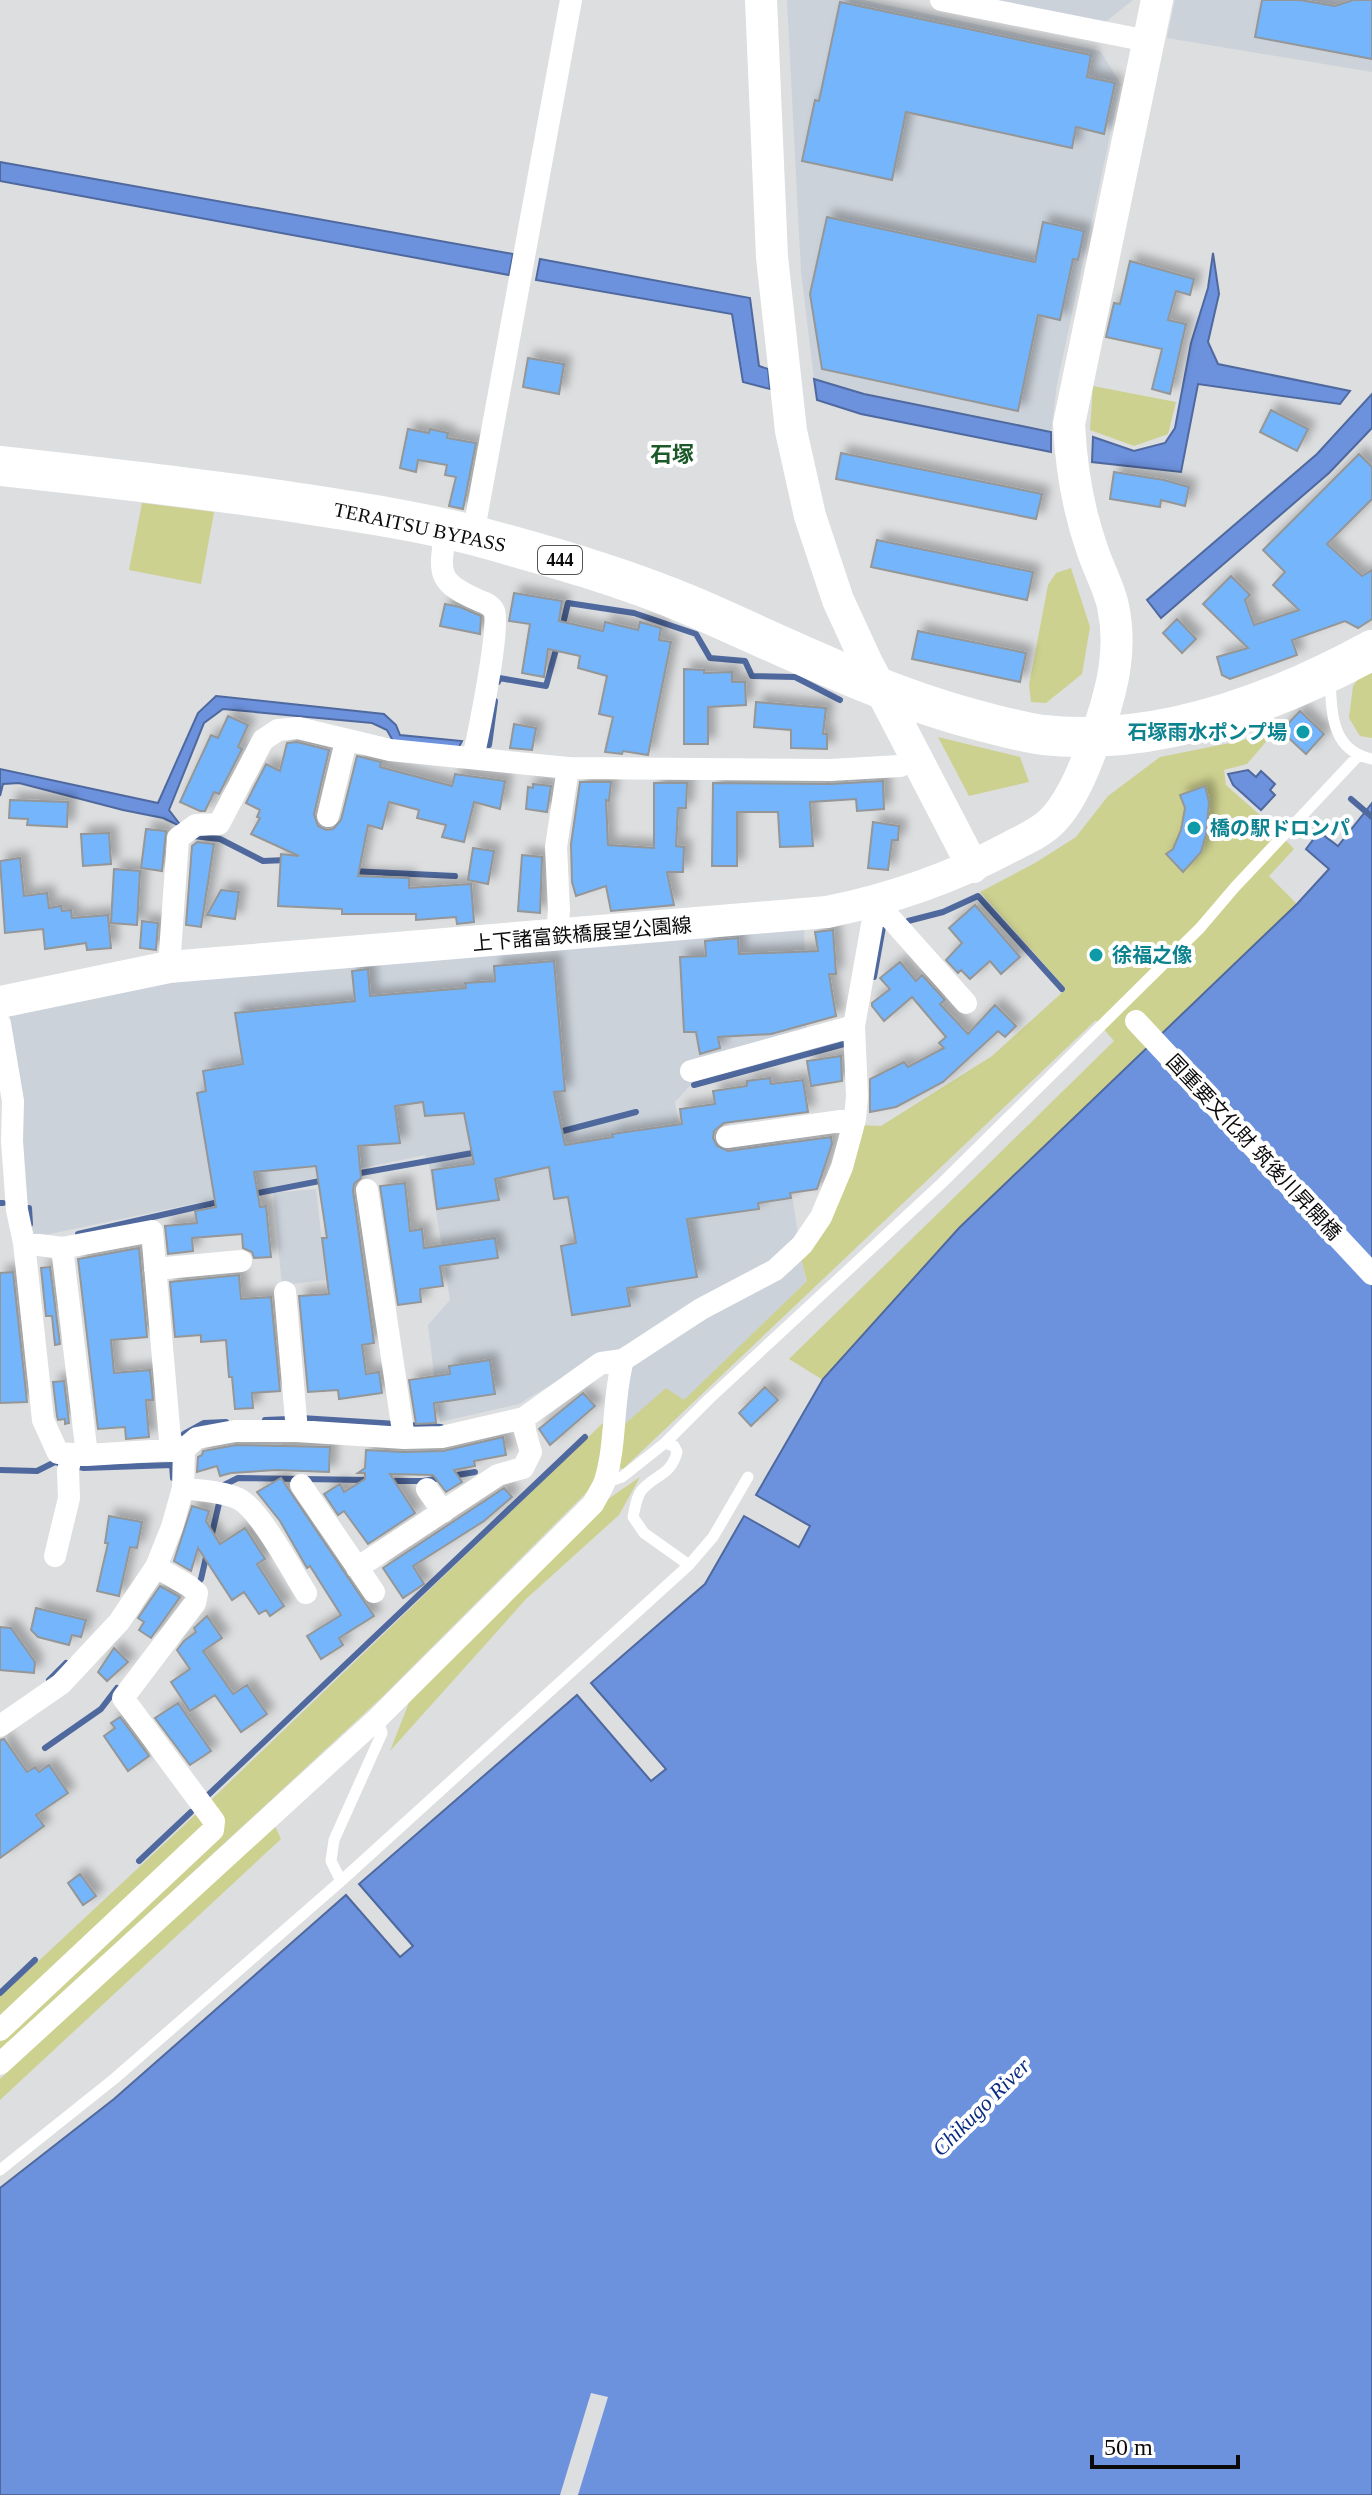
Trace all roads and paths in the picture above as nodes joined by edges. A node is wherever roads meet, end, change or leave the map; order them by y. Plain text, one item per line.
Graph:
1 (571, 0) edge
2 (761, 0) edge
3 (941, 0) edge
4 (1157, 0) edge
5 (983, 4) edge
6 (1148, 41) junction
7 (0, 466) edge
8 (460, 532) junction
9 (1372, 650) edge
10 (1329, 673) junction
11 (880, 689) junction
12 (1096, 737) junction
13 (346, 741) junction
14 (1358, 756) junction
15 (473, 758) junction
16 (917, 758) junction
17 (1372, 759) edge
18 (568, 768) junction
19 (328, 816) dead end
20 (973, 867) junction
21 (876, 902) junction
22 (557, 935) junction
23 (169, 967) junction
24 (0, 1002) edge
25 (966, 1003) dead end
26 (1136, 1021) dead end
27 (0, 1024) edge
28 (854, 1026) junction
29 (691, 1071) dead end
30 (855, 1119) junction
31 (727, 1137) dead end
32 (367, 1190) dead end
33 (24, 1243) junction
34 (62, 1248) junction
35 (241, 1261) dead end
36 (155, 1269) junction
37 (1372, 1274) edge
38 (285, 1292) dead end
39 (623, 1360) junction
40 (524, 1418) junction
41 (296, 1421) junction
42 (403, 1429) junction
43 (665, 1443) junction
44 (178, 1450) junction
45 (75, 1460) junction
46 (748, 1477) dead end
47 (604, 1483) junction
48 (301, 1485) dead end
49 (183, 1488) junction
50 (427, 1489) dead end
51 (443, 1512) junction
52 (55, 1556) dead end
53 (689, 1565) junction
54 (156, 1567) junction
55 (357, 1568) junction
56 (374, 1592) dead end
57 (306, 1593) dead end
58 (378, 1718) junction
59 (0, 1726) edge
60 (341, 1881) junction
61 (0, 2030) edge
62 (0, 2064) edge
63 (0, 2170) edge

1 - 8 street
2 - 11 street
3 - 5 street
4 - 6 street, 上下諸富鉄橋展望公園線
5 - 6 street
6 - 12 street, 上下諸富鉄橋展望公園線
7 - 8 highway, TERAITSU BYPASS / 444
8 - 11 highway, TERAITSU BYPASS / 444
8 - 15 street
9 - 10 highway, 444
10 - 12 highway, 444
10 - 14 lane
11 - 12 highway, TERAITSU BYPASS / 444
11 - 16 street
12 - 20 street, 上下諸富鉄橋展望公園線
13 - 15 street
13 - 19 street
13 - 23 street
14 - 17 lane
14 - 43 lane
15 - 18 street
16 - 18 street
16 - 20 street
18 - 22 street
20 - 21 street, 上下諸富鉄橋展望公園線
21 - 22 street, 上下諸富鉄橋展望公園線
21 - 25 street
21 - 28 street
22 - 23 street, 上下諸富鉄橋展望公園線
23 - 24 street, 上下諸富鉄橋展望公園線
26 - 37 street, 国重要文化財 筑後川昇開橋
27 - 33 street
28 - 29 street
28 - 30 street
30 - 31 street
30 - 39 street
32 - 42 street
33 - 34 street
33 - 45 street
34 - 36 street
34 - 45 street
35 - 36 street
36 - 44 street
38 - 41 street
39 - 40 street
39 - 47 street
40 - 42 street
40 - 51 street
41 - 42 street
41 - 44 street
43 - 47 lane
43 - 53 lane
44 - 45 street
44 - 49 street
45 - 52 street
46 - 53 lane
47 - 58 street
48 - 55 street
49 - 54 street
49 - 57 street
50 - 51 street
51 - 55 street
53 - 60 lane
54 - 59 street
54 - 61 street
55 - 56 street
58 - 60 lane
58 - 62 street
60 - 63 lane

